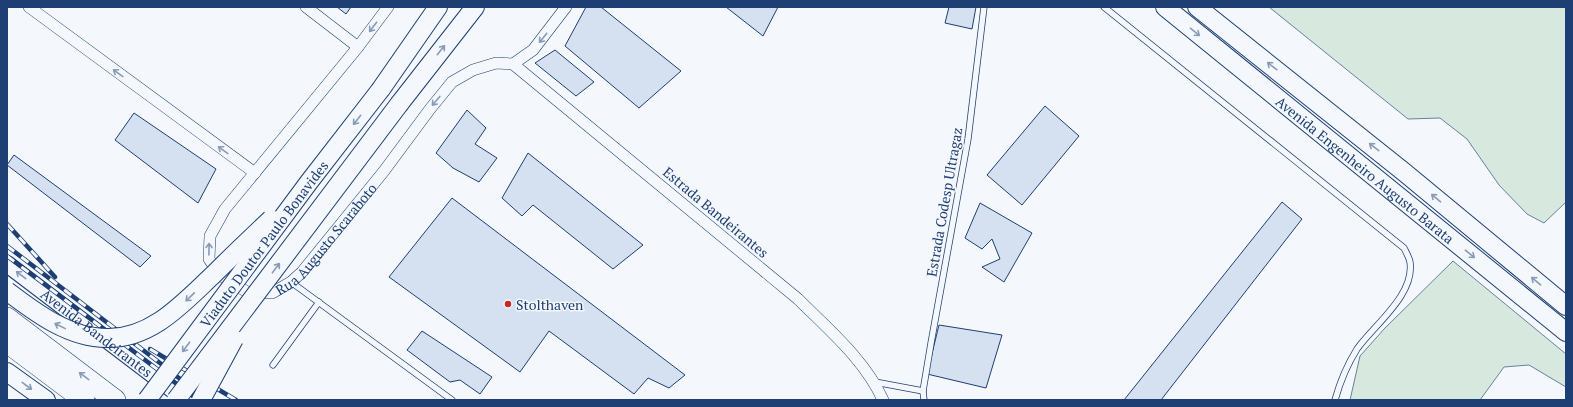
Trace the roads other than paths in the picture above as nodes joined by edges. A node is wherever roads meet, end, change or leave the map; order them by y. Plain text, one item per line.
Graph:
1 (29, 7) edge
2 (306, 7) edge
3 (388, 7) edge
4 (430, 7) edge
5 (438, 7) edge
6 (475, 7) edge
7 (566, 7) edge
8 (984, 7) edge
9 (1104, 7) edge
10 (1165, 7) edge
11 (1197, 7) edge
12 (418, 35) junction
13 (358, 46) junction
14 (513, 64) junction
15 (255, 173) junction
16 (309, 182) junction
17 (7, 264) edge
18 (290, 282) junction
19 (263, 286) junction
20 (7, 291) edge
21 (319, 302) junction
22 (1566, 306) edge
23 (7, 318) edge
24 (1566, 332) edge
25 (7, 342) edge
26 (273, 365) dead end
27 (7, 372) edge
28 (875, 382) junction
29 (923, 391) junction
30 (46, 400) edge
31 (84, 400) edge
32 (115, 400) edge
33 (147, 400) edge
34 (176, 400) edge
35 (186, 400) edge
36 (201, 400) edge
37 (452, 400) edge
38 (883, 400) edge
39 (924, 400) edge
40 (1335, 400) edge

15 -> 1 street
2 - 13 street
3 -> 13 street, Rua Augusto Scaraboto
4 - 12 main road
5 - 12 main road
19 -> 6 main road, bridge
7 -> 14 street
8 - 29 lane, Estrada Codesp Ultragaz
9 - 40 lane
10 -> 24 main road, Avenida Engenheiro Augusto Barata
22 -> 11 main road, Avenida Engenheiro Augusto Barata
12 -> 16 main road, Viaduto Doutor Paulo Bonavides, bridge
13 - 15 street, Rua Augusto Scaraboto
14 -> 18 street, Rua Augusto Scaraboto
14 - 28 street, Estrada Bandeirantes
18 -> 15 street, Rua Augusto Scaraboto
16 -> 20 main road, bridge
16 -> 33 main road, Viaduto Doutor Paulo Bonavides, bridge
35 -> 17 main road, Avenida Bandeirantes
18 - 21 lane
19 - 34 main road, bridge
19 - 36 main road, bridge
21 - 26 lane
21 - 37 lane
32 -> 23 highway
25 - 31 highway
27 -> 30 main road
28 - 29 lane
28 - 38 street, Estrada Bandeirantes
29 - 39 lane, Estrada Codesp Ultragaz

